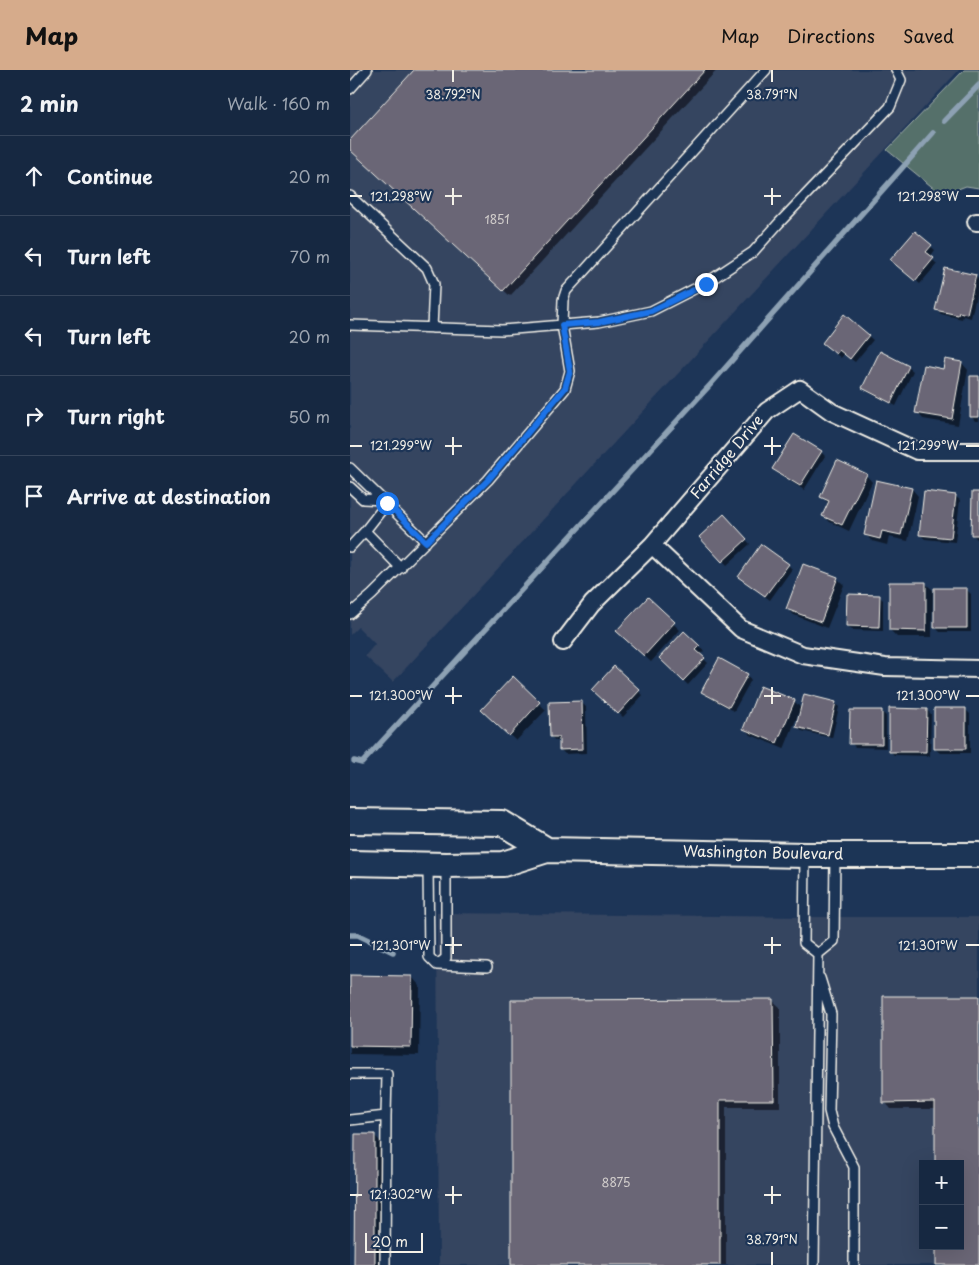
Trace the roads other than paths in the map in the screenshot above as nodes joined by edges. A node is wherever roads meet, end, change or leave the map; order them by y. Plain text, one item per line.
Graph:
1 (367, 70) edge
2 (766, 70) edge
3 (896, 70) edge
4 (350, 89) edge
5 (350, 196) edge
6 (350, 325) edge
7 (562, 325) junction
8 (432, 328) junction
9 (979, 451) edge
10 (350, 468) edge
11 (350, 487) edge
12 (385, 502) junction
13 (365, 531) junction
14 (426, 542) junction
15 (652, 545) junction
16 (350, 546) edge
17 (401, 568) junction
18 (350, 614) edge
19 (564, 642) dead end
20 (979, 669) edge
21 (350, 821) edge
22 (547, 850) junction
23 (805, 855) junction
24 (835, 855) junction
25 (979, 855) edge
26 (350, 863) edge
27 (437, 864) junction
28 (818, 954) junction
29 (437, 965) junction
30 (487, 966) dead end
31 (817, 969) junction
32 (350, 1074) edge
33 (386, 1116) junction
34 (350, 1120) edge
35 (385, 1265) edge
36 (814, 1265) edge
37 (854, 1265) edge

1 - 4 lane
2 - 7 lane
3 - 7 lane
5 - 8 lane
6 - 8 lane
7 - 8 lane
7 - 14 lane
9 - 15 street, Farridge Drive
10 - 12 lane
11 - 12 lane
12 - 13 lane
12 - 14 lane
13 - 16 lane
13 - 17 lane
14 - 17 lane
15 - 19 street
15 - 20 street
17 - 18 lane
21 - 22 main road, Washington Boulevard
22 - 23 main road, Washington Boulevard
22 - 27 main road, Washington Boulevard
23 - 24 main road, Washington Boulevard
23 - 28 lane
24 - 25 main road, Washington Boulevard
24 - 28 lane
26 - 27 main road, Washington Boulevard
27 - 29 lane
27 - 29 lane
28 - 31 lane
29 - 30 lane
31 - 36 lane
31 - 37 lane
32 - 33 lane
33 - 34 lane
33 - 35 lane

